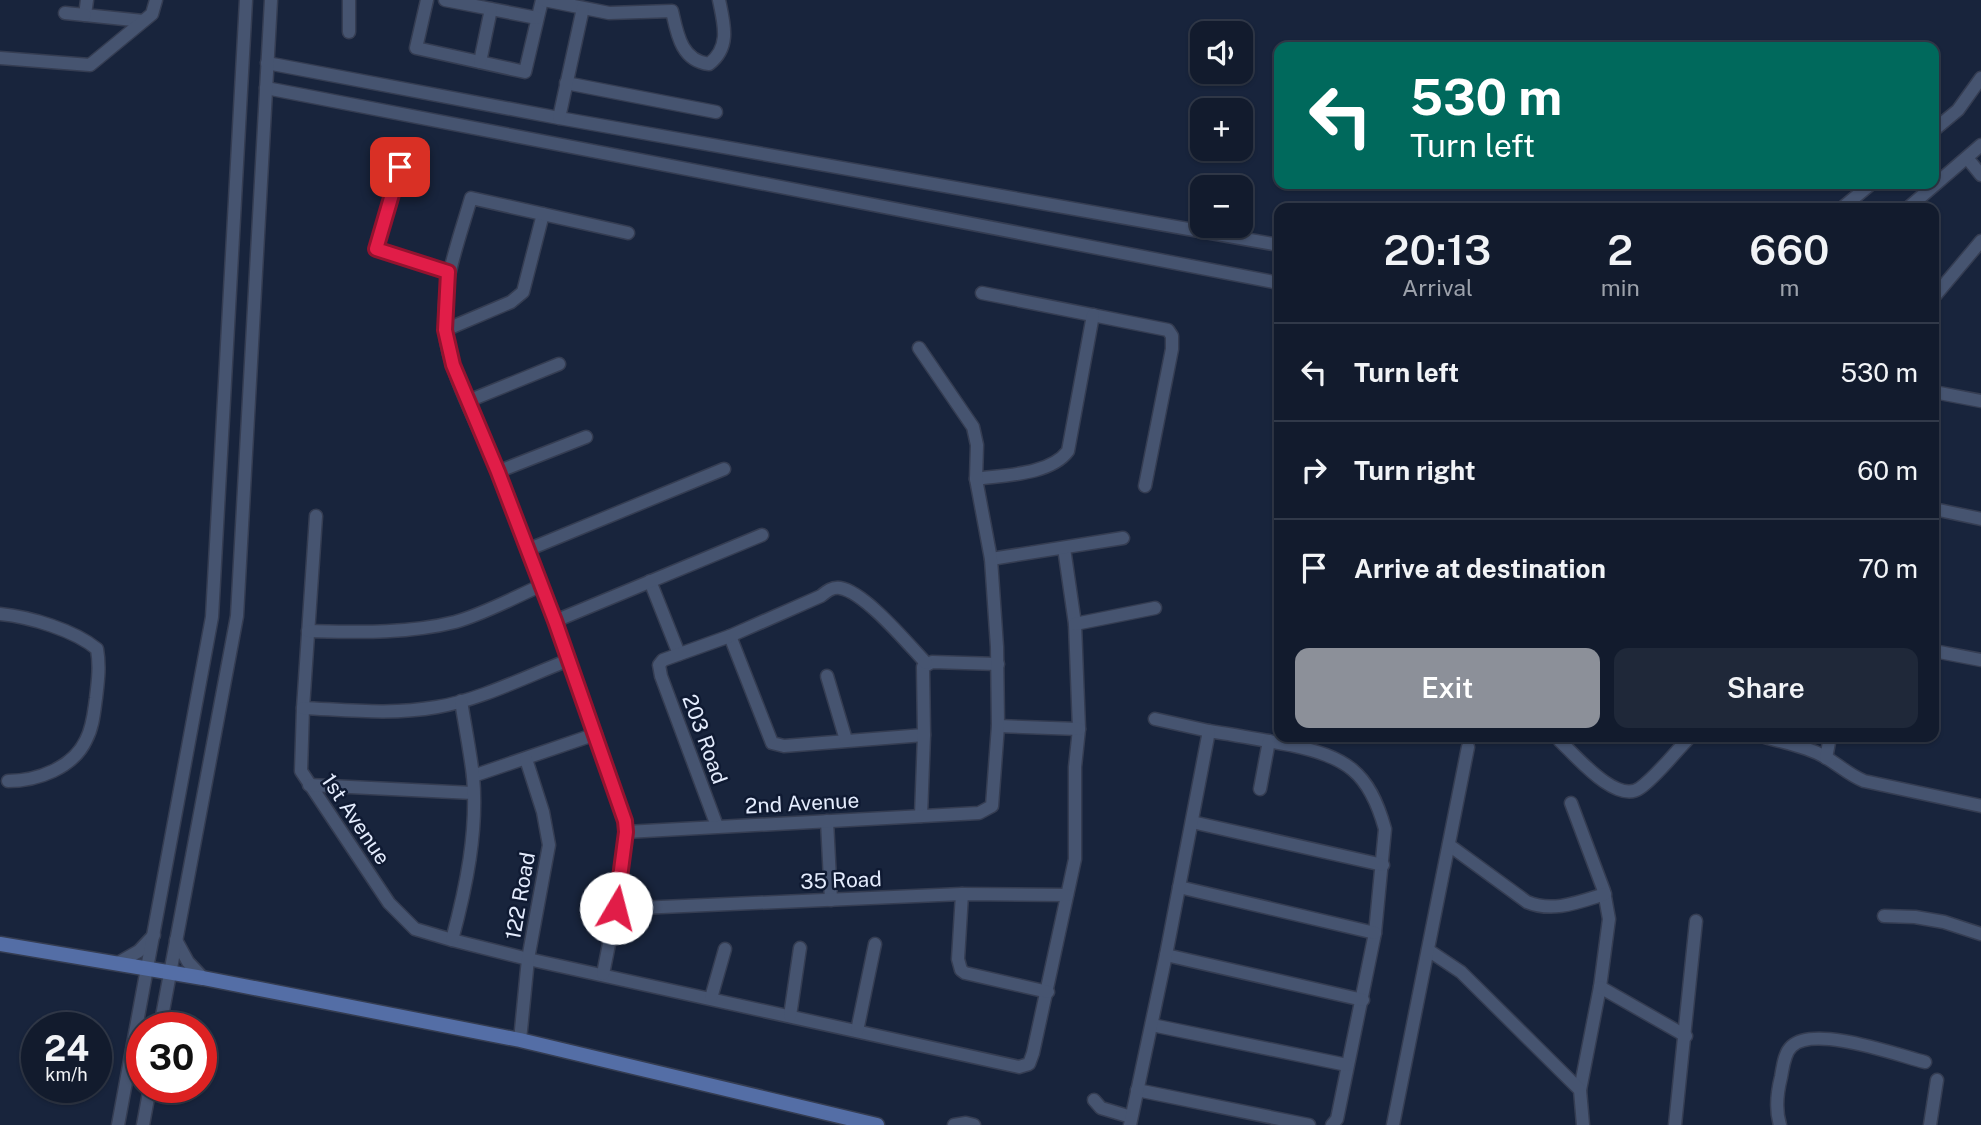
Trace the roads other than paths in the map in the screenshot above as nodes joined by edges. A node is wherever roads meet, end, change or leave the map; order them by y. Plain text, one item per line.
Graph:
1 (87, 0) edge
2 (156, 0) edge
3 (246, 0) edge
4 (271, 0) edge
5 (349, 0) edge
6 (426, 0) edge
7 (445, 0) edge
8 (543, 0) edge
9 (719, 0) edge
10 (583, 8) junction
11 (492, 9) junction
12 (65, 13) dead end
13 (85, 15) junction
14 (537, 18) junction
15 (143, 21) junction
16 (349, 32) dead end
17 (0, 58) edge
18 (480, 62) junction
19 (267, 63) junction
20 (1981, 78) edge
21 (566, 83) junction
22 (266, 88) junction
23 (716, 112) dead end
24 (559, 118) junction
25 (1939, 126) edge
26 (1981, 145) edge
27 (1968, 159) junction
28 (400, 167) dead end
29 (1981, 175) edge
30 (1939, 183) edge
31 (1865, 189) edge
32 (1931, 189) edge
33 (1848, 203) edge
34 (1914, 203) edge
35 (543, 214) junction
36 (628, 233) dead end
37 (1981, 241) edge
38 (1274, 244) edge
39 (448, 272) junction
40 (1274, 282) edge
41 (1939, 291) edge
42 (982, 293) dead end
43 (1093, 315) junction
44 (445, 330) junction
45 (919, 348) dead end
46 (559, 364) dead end
47 (1939, 393) edge
48 (468, 401) junction
49 (1981, 401) edge
50 (586, 437) dead end
51 (724, 469) dead end
52 (498, 472) junction
53 (976, 479) junction
54 (1145, 486) dead end
55 (1939, 510) edge
56 (316, 516) dead end
57 (1981, 519) edge
58 (762, 535) dead end
59 (1123, 538) dead end
60 (1064, 548) junction
61 (527, 550) junction
62 (991, 559) junction
63 (650, 581) junction
64 (540, 586) junction
65 (1155, 608) dead end
66 (0, 614) edge
67 (555, 621) junction
68 (1075, 624) junction
69 (308, 631) junction
70 (730, 635) junction
71 (1939, 652) edge
72 (679, 654) junction
73 (569, 660) junction
74 (1981, 660) edge
75 (926, 663) junction
76 (998, 663) junction
77 (827, 676) dead end
78 (461, 701) junction
79 (303, 708) junction
80 (1155, 719) dead end
81 (998, 726) junction
82 (1080, 729) junction
83 (1209, 731) junction
84 (596, 734) junction
85 (924, 735) junction
86 (846, 740) junction
87 (1269, 741) junction
88 (1561, 742) edge
89 (1685, 742) edge
90 (1784, 742) edge
91 (1829, 742) edge
92 (1468, 747) dead end
93 (1826, 758) junction
94 (526, 759) junction
95 (473, 776) junction
96 (8, 780) dead end
97 (309, 785) junction
98 (1260, 789) dead end
99 (474, 793) junction
100 (1571, 803) dead end
101 (1981, 806) edge
102 (921, 816) junction
103 (827, 821) junction
104 (1192, 822) junction
105 (717, 826) junction
106 (626, 832) junction
107 (1449, 845) junction
108 (1383, 865) junction
109 (1179, 887) junction
110 (962, 894) junction
111 (1605, 894) junction
112 (1067, 895) junction
113 (831, 900) junction
114 (616, 908) junction
115 (1884, 916) dead end
116 (1696, 921) dead end
117 (1376, 933) junction
118 (154, 934) junction
119 (1981, 934) edge
120 (176, 940) junction
121 (452, 940) junction
122 (0, 944) edge
123 (875, 944) dead end
124 (800, 948) dead end
125 (725, 949) dead end
126 (1428, 950) junction
127 (1166, 955) junction
128 (528, 959) junction
129 (118, 963) junction
130 (148, 969) junction
131 (171, 973) junction
132 (603, 974) junction
133 (203, 978) junction
134 (1600, 987) junction
135 (1048, 992) junction
136 (711, 998) junction
137 (1363, 1000) junction
138 (163, 1012) edge
139 (790, 1016) junction
140 (1152, 1025) junction
141 (857, 1031) junction
142 (1686, 1036) junction
143 (520, 1040) junction
144 (1925, 1062) dead end
145 (1347, 1065) junction
146 (1937, 1080) dead end
147 (1137, 1090) junction
148 (1580, 1090) junction
149 (1094, 1100) dead end
150 (147, 1103) edge
151 (1130, 1121) edge
152 (118, 1125) edge
153 (143, 1125) edge
154 (877, 1125) edge
155 (954, 1125) edge
156 (974, 1125) edge
157 (1309, 1125) edge
158 (1332, 1125) edge
159 (1393, 1125) edge
160 (1583, 1125) edge
161 (1675, 1125) edge
162 (1780, 1125) edge
163 (1930, 1125) edge

1 - 13 street
2 - 15 street
3 - 118 street
4 - 19 street
5 - 16 street
6 - 18 street
7 - 11 street
8 - 10 street
8 - 14 street
9 - 10 street
10 - 21 street
11 - 14 street
11 - 18 street
12 - 13 street
13 - 15 street
14 - 18 street
15 - 17 street
19 - 22 street
19 - 24 street
20 - 25 street
21 - 23 street
21 - 24 street
22 - 40 street
22 - 120 street
24 - 38 street
26 - 27 street
27 - 29 street
27 - 30 street
28 - 39 street
31 - 33 street
32 - 34 street
35 - 36 street
35 - 39 street
35 - 44 street
37 - 41 street
39 - 44 street
42 - 43 street
43 - 53 street
43 - 54 street
44 - 48 street
45 - 53 street
46 - 48 street
47 - 49 street
48 - 52 street
50 - 52 street
51 - 61 street
52 - 61 street
53 - 62 street
55 - 57 street
56 - 69 street, 1st Avenue
58 - 63 street
59 - 60 street
60 - 62 street
60 - 68 street
61 - 64 street
62 - 76 street
63 - 67 street
63 - 72 street
64 - 67 street
64 - 69 street
65 - 68 street
66 - 96 street
67 - 73 street
68 - 82 street
69 - 79 street, 1st Avenue
70 - 72 street
70 - 75 street
70 - 86 street
71 - 74 street
72 - 105 street, 203 Road
73 - 78 street
73 - 84 street
75 - 76 street
75 - 85 street
76 - 81 street
77 - 86 street
78 - 79 street
78 - 95 street
79 - 97 street, 1st Avenue
80 - 83 street
81 - 82 street
81 - 102 street, 2nd Avenue
82 - 112 street
83 - 87 street
83 - 104 street
84 - 94 street
84 - 106 street
85 - 86 street
85 - 102 street
87 - 98 street
87 - 108 street
88 - 89 street
90 - 93 street
91 - 93 street
92 - 107 street
93 - 101 street
94 - 95 street
94 - 128 street, 122 Road
95 - 99 street
97 - 99 street
97 - 121 street, 1st Avenue
99 - 121 street
100 - 111 street
102 - 103 street, 2nd Avenue
103 - 105 street, 2nd Avenue
103 - 113 street
104 - 108 street
104 - 109 street
105 - 106 street, 2nd Avenue
106 - 114 street
107 - 111 street
107 - 126 street
108 - 117 street
109 - 117 street
109 - 127 street
110 - 112 street, 35 Road
110 - 113 street, 35 Road
110 - 135 street
111 - 134 street
112 - 135 street
113 - 114 street, 35 Road
114 - 132 street
115 - 119 street
116 - 142 street
117 - 137 street
118 - 129 street
118 - 130 street
120 - 131 street
120 - 133 street
121 - 128 street, 1st Avenue
122 - 129 main road
123 - 141 street
124 - 139 street
125 - 136 street
126 - 148 street
126 - 159 street
127 - 137 street
127 - 140 street
128 - 132 street, 1st Avenue
128 - 143 street, 122 Road
129 - 130 main road
130 - 131 main road
130 - 152 street
131 - 133 main road
131 - 138 street
132 - 136 street, 1st Avenue
133 - 143 main road
134 - 142 street
134 - 148 street
135 - 141 street, 1st Avenue
136 - 139 street, 1st Avenue
137 - 145 street
139 - 141 street, 1st Avenue
140 - 145 street
140 - 147 street
142 - 161 street
143 - 154 main road
144 - 162 street
145 - 158 street
146 - 163 street
147 - 151 street
147 - 157 street
148 - 160 street
149 - 151 street
150 - 153 street
155 - 156 street

